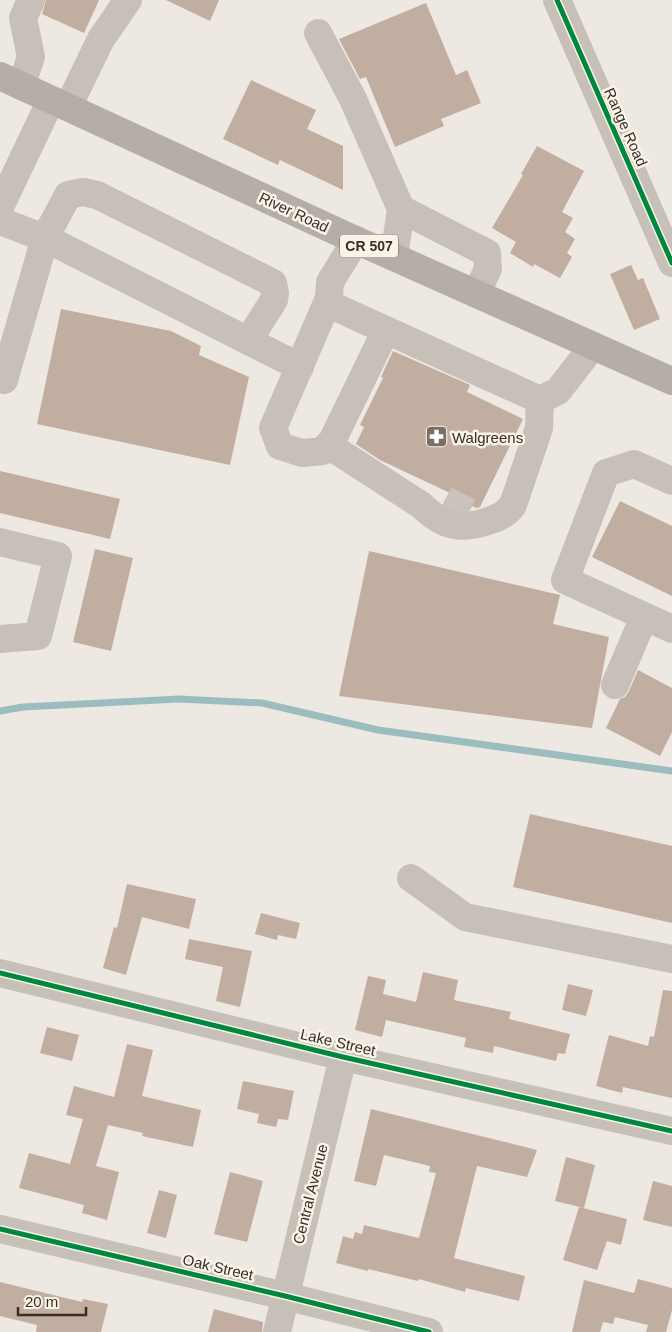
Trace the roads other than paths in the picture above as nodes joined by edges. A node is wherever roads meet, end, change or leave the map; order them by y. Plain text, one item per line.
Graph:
1 (31, 0) edge
2 (128, 0) edge
3 (557, 0) edge
4 (318, 33) dead end
5 (10, 81) edge
6 (59, 104) junction
7 (0, 207) edge
8 (401, 209) junction
9 (0, 221) edge
10 (45, 238) junction
11 (356, 240) junction
12 (394, 257) junction
13 (672, 263) edge
14 (476, 294) junction
15 (329, 298) junction
16 (386, 330) junction
17 (248, 341) junction
18 (593, 346) junction
19 (300, 367) junction
20 (4, 380) dead end
21 (672, 381) edge
22 (540, 400) junction
23 (328, 445) junction
24 (374, 474) junction
25 (672, 481) edge
26 (445, 500) tunnel mouth
27 (0, 542) edge
28 (644, 617) junction
29 (672, 629) edge
30 (0, 639) edge
31 (615, 684) dead end
32 (411, 878) dead end
33 (672, 959) edge
34 (0, 973) edge
35 (343, 1057) junction
36 (672, 1131) edge
37 (0, 1229) edge
38 (286, 1296) junction
39 (277, 1332) edge
40 (429, 1332) edge

1 - 5 street
2 - 6 street
3 - 13 street, Range Road
4 - 8 street
5 - 6 main road, River Road / CR 507
6 - 7 street
6 - 11 main road, River Road / CR 507
8 - 12 street
8 - 14 street
9 - 10 street
10 - 17 street
10 - 17 street
10 - 20 street
11 - 12 main road, River Road / CR 507
11 - 15 street
12 - 14 main road, River Road / CR 507
14 - 18 main road, River Road / CR 507
15 - 16 street
15 - 19 street
16 - 22 street
16 - 23 street
17 - 19 street
18 - 21 main road, River Road / CR 507
18 - 22 street
19 - 23 street
22 - 24 street
23 - 24 street
24 - 26 street
25 - 28 street
27 - 30 street
28 - 29 street
28 - 31 street
32 - 33 street
34 - 35 street, Lake Street
35 - 36 street, Lake Street
35 - 38 street, Central Avenue
37 - 38 street, Oak Street
38 - 39 street, Central Avenue
38 - 40 street, Oak Street

